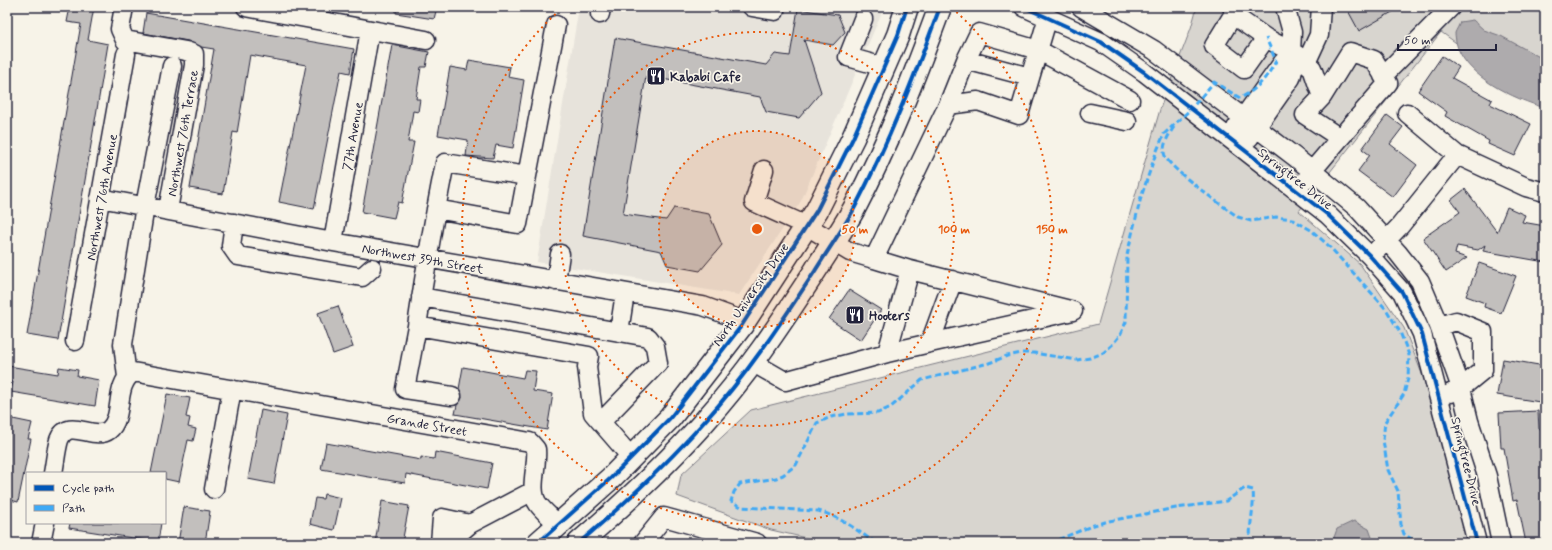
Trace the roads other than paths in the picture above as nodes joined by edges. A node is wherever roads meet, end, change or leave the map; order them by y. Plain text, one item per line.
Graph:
1 (124, 7) edge
2 (246, 7) edge
3 (752, 7) edge
4 (907, 7) edge
5 (940, 7) edge
6 (1024, 7) edge
7 (1081, 7) edge
8 (1285, 7) edge
9 (1321, 7) edge
10 (1451, 7) edge
11 (775, 11) dead end
12 (1233, 11) edge
13 (1048, 17) junction
14 (863, 19) dead end
15 (556, 25) dead end
16 (370, 30) junction
17 (1266, 38) junction
18 (426, 40) dead end
19 (126, 47) junction
20 (1038, 50) junction
21 (1298, 56) junction
22 (966, 60) junction
23 (172, 66) dead end
24 (884, 67) junction
25 (1383, 76) junction
26 (1030, 78) junction
27 (1322, 97) junction
28 (1130, 100) dead end
29 (948, 106) junction
30 (1090, 113) dead end
31 (1407, 113) dead end
32 (1127, 121) dead end
33 (1249, 123) junction
34 (1340, 138) junction
35 (1235, 144) junction
36 (1457, 155) junction
37 (764, 170) dead end
38 (1312, 171) junction
39 (527, 176) junction
40 (1299, 191) junction
41 (1545, 192) edge
42 (100, 198) junction
43 (145, 206) junction
44 (436, 209) junction
45 (168, 210) junction
46 (234, 223) junction
47 (807, 226) junction
48 (1386, 241) junction
49 (333, 242) junction
50 (833, 242) junction
51 (560, 254) dead end
52 (1370, 256) junction
53 (426, 258) junction
54 (874, 259) junction
55 (372, 268) dead end
56 (910, 270) junction
57 (953, 280) junction
58 (556, 281) junction
59 (625, 293) junction
60 (421, 297) junction
61 (742, 325) junction
62 (417, 326) junction
63 (1439, 326) junction
64 (619, 332) junction
65 (75, 341) dead end
66 (930, 343) junction
67 (888, 353) junction
68 (752, 362) junction
69 (127, 377) junction
70 (1461, 388) junction
71 (232, 389) junction
72 (452, 396) dead end
73 (1440, 398) junction
74 (601, 422) junction
75 (631, 457) junction
76 (53, 472) edge
77 (602, 485) junction
78 (214, 489) dead end
79 (533, 491) junction
80 (44, 524) edge
81 (470, 524) junction
82 (550, 536) edge
83 (582, 540) edge
84 (41, 543) edge
85 (440, 543) edge
86 (448, 543) edge
87 (643, 543) edge
88 (757, 543) edge
89 (1477, 543) edge
90 (1501, 543) edge

1 - 19 street, Northwest 76th Avenue
2 - 16 street
3 - 11 street
4 - 24 main road, North University Drive
5 - 50 main road
6 - 13 street, Springtree Drive
7 - 33 street, Springtree Drive
8 - 21 street
9 - 21 street
10 - 25 street
12 - 17 street
12 - 17 street
13 - 20 street
13 - 35 street, Springtree Drive
14 - 24 street
15 - 39 street
16 - 18 street
16 - 49 street, 77th Avenue
17 - 21 street
19 - 42 street, Northwest 76th Avenue
19 - 45 street, Northwest 76th Terrace
20 - 22 street
20 - 26 street
20 - 28 street
21 - 27 street
21 - 33 street
22 - 26 street
22 - 29 street
23 - 43 street
24 - 47 main road, North University Drive
25 - 27 street
25 - 34 street
26 - 29 street
27 - 34 street
29 - 54 street
30 - 32 street
31 - 36 street
33 - 35 street
33 - 38 street, Springtree Drive
34 - 38 street
35 - 40 street, Springtree Drive
36 - 41 street
36 - 48 street
37 - 47 street
38 - 40 street
38 - 48 street, Springtree Drive
39 - 44 street
39 - 44 street
40 - 52 street, Springtree Drive
42 - 43 street, Northwest 39th Street
42 - 65 street, Northwest 76th Avenue
43 - 45 street, Northwest 39th Street
43 - 69 street
44 - 53 street
45 - 46 street, Northwest 39th Street
46 - 49 street, Northwest 39th Street
46 - 55 street
47 - 50 street
47 - 61 main road, North University Drive
48 - 52 street
48 - 63 street, Springtree Drive
49 - 53 street, Northwest 39th Street
50 - 54 street
50 - 68 main road
51 - 58 street
52 - 73 street, Springtree Drive
53 - 58 street, Northwest 39th Street
53 - 60 street
54 - 56 street
56 - 57 street
56 - 67 street
57 - 66 street
57 - 66 street
58 - 59 street, Northwest 39th Street
59 - 61 street, Northwest 39th Street
59 - 64 street
60 - 62 street
60 - 64 street
61 - 75 main road, North University Drive
62 - 72 street
62 - 74 street
63 - 70 street, Springtree Drive
63 - 70 street
64 - 74 street
66 - 67 street
67 - 68 street
68 - 83 main road
69 - 71 street, Grande Street
69 - 76 street
70 - 73 street
70 - 90 street, Springtree Drive
71 - 78 street
71 - 79 street, Grande Street
73 - 89 street, Springtree Drive
74 - 75 street
75 - 77 main road, North University Drive
77 - 82 main road, North University Drive
77 - 83 main road
79 - 81 street
79 - 82 street
80 - 84 street
81 - 85 street
81 - 86 street
87 - 88 street

